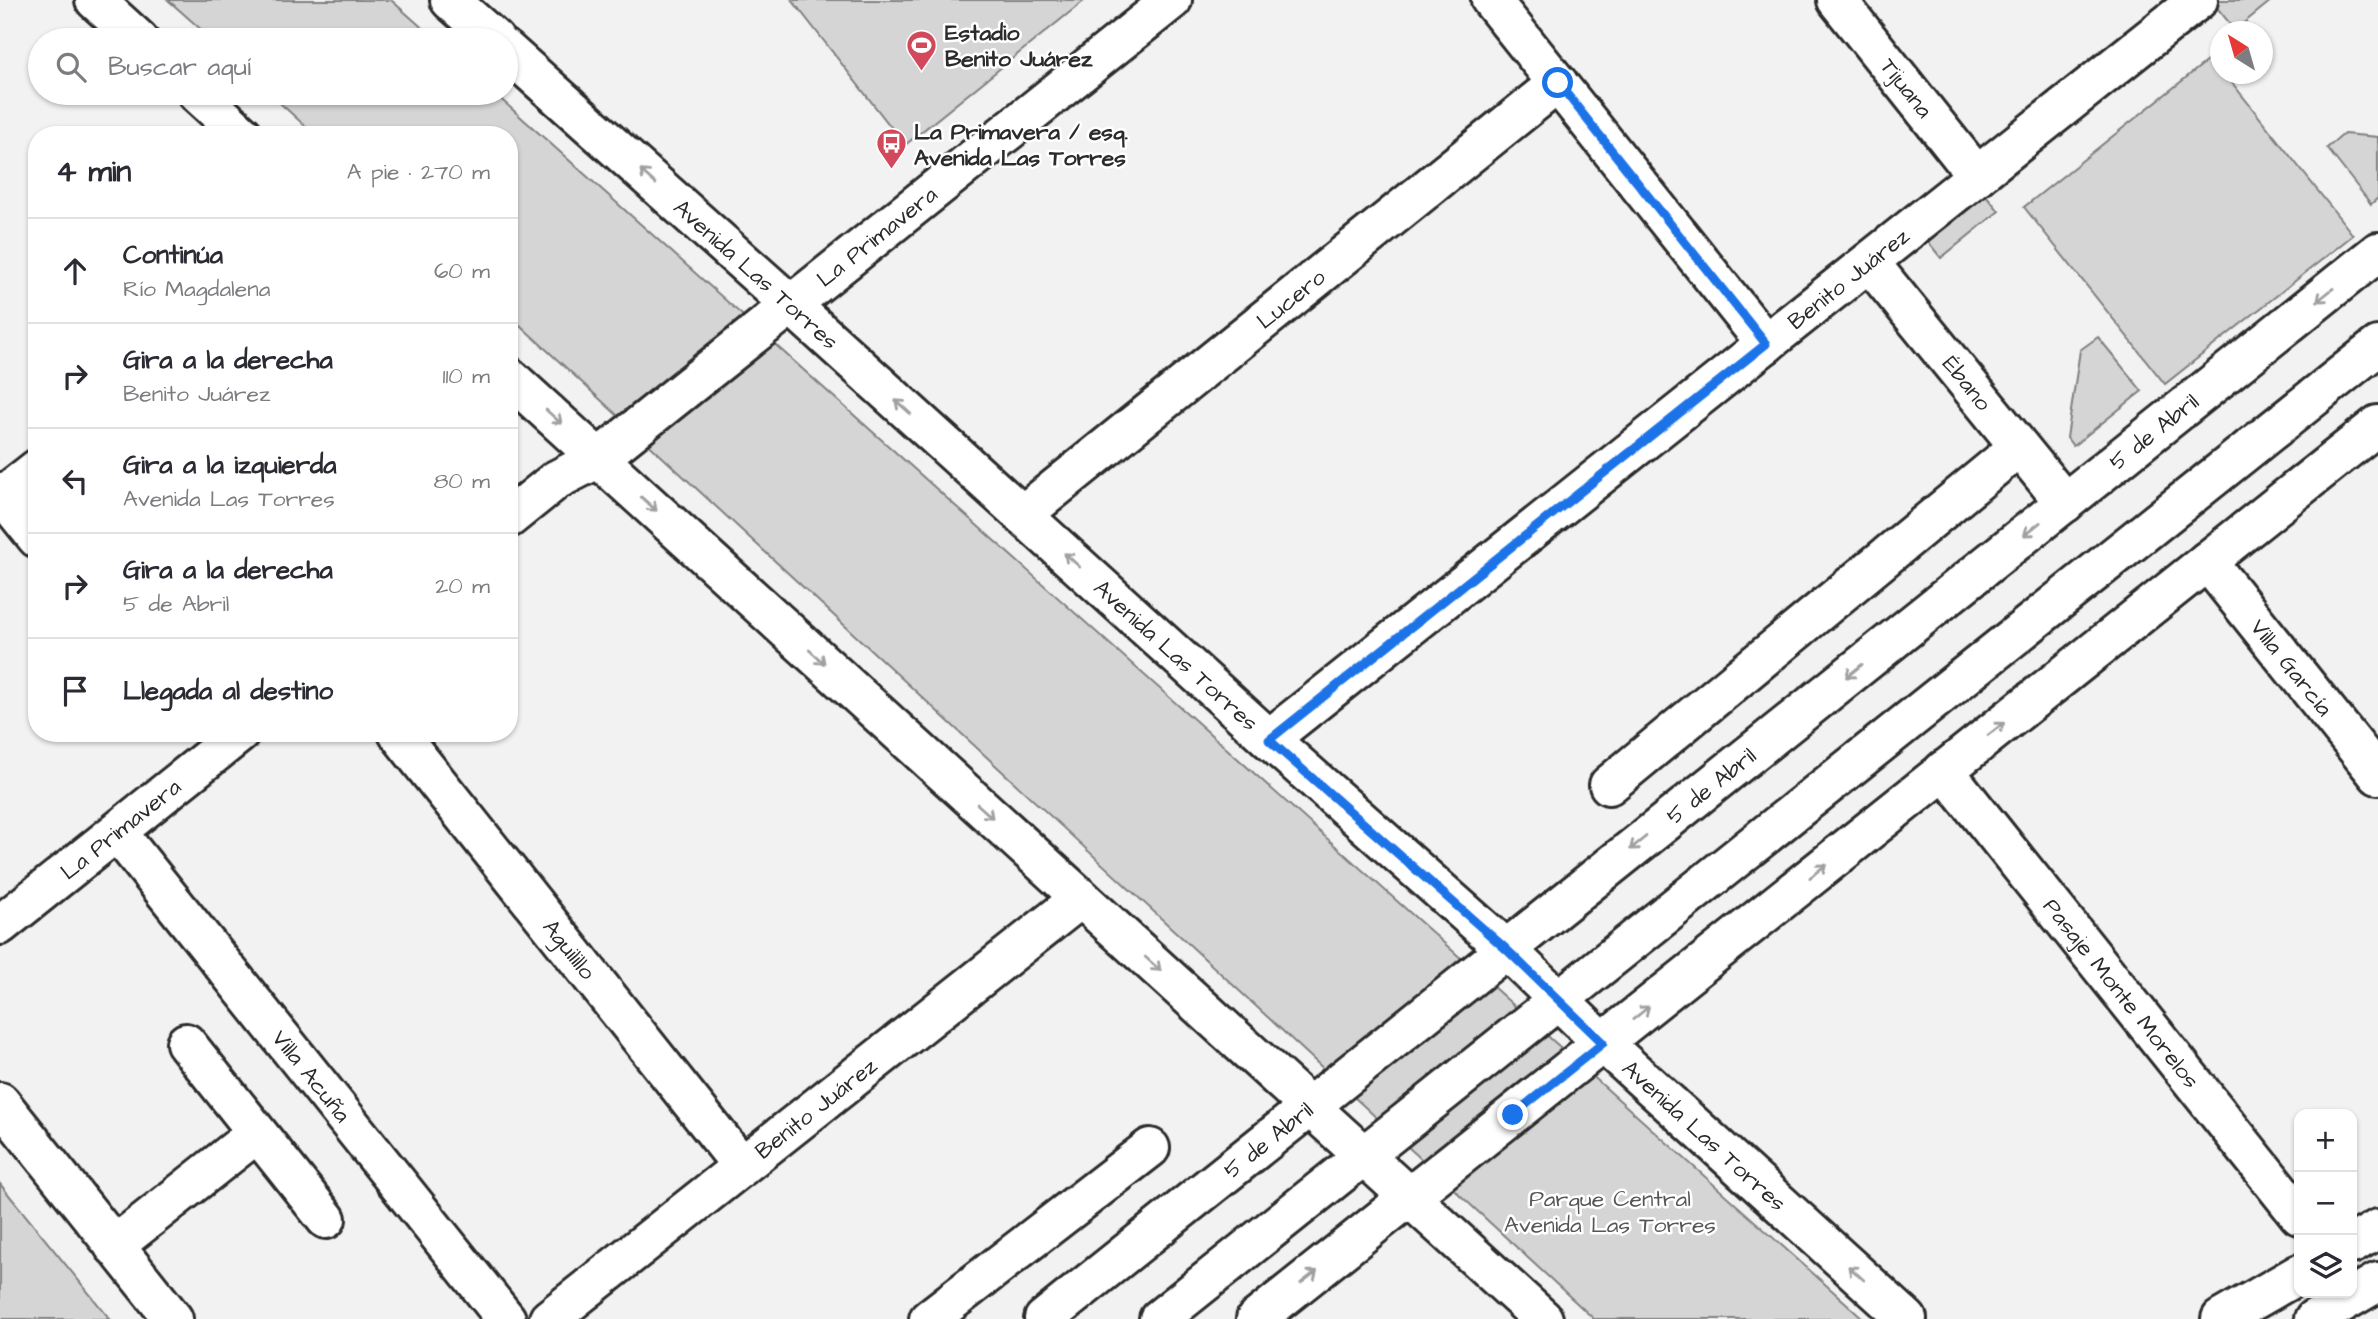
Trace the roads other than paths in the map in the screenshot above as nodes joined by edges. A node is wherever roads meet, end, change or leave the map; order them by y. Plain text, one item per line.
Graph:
1 (95, 0) edge
2 (450, 0) edge
3 (1172, 0) edge
4 (1491, 0) edge
5 (1837, 0) edge
6 (2197, 0) edge
7 (126, 28) edge
8 (482, 28) edge
9 (518, 61) edge
10 (1558, 83) junction
11 (210, 105) edge
12 (233, 126) edge
13 (1977, 176) junction
14 (2378, 252) edge
15 (1869, 262) junction
16 (790, 304) junction
17 (1766, 344) junction
18 (2378, 346) edge
19 (518, 385) edge
20 (2378, 425) edge
21 (2019, 447) junction
22 (599, 458) junction
23 (28, 476) edge
24 (1, 495) edge
25 (2065, 503) junction
26 (518, 511) edge
27 (1022, 515) junction
28 (28, 527) edge
29 (2207, 561) junction
30 (1269, 740) junction
31 (214, 742) edge
32 (405, 742) edge
33 (1944, 770) junction
34 (2378, 775) edge
35 (1609, 785) dead end
36 (117, 832) junction
37 (1081, 898) junction
38 (0, 925) edge
39 (1506, 949) junction
40 (1558, 999) junction
41 (186, 1043) dead end
42 (1603, 1043) junction
43 (0, 1102) edge
44 (1310, 1106) junction
45 (257, 1133) junction
46 (1150, 1147) dead end
47 (1364, 1156) junction
48 (742, 1166) junction
49 (1409, 1197) junction
50 (2294, 1209) edge
51 (326, 1219) dead end
52 (2378, 1229) edge
53 (2357, 1241) edge
54 (114, 1246) junction
55 (2294, 1277) edge
56 (2378, 1282) edge
57 (2378, 1309) edge
58 (499, 1317) edge
59 (173, 1319) edge
60 (549, 1319) edge
61 (929, 1319) edge
62 (1044, 1319) edge
63 (1160, 1319) edge
64 (1255, 1319) edge
65 (1543, 1319) edge
66 (1907, 1319) edge
67 (2221, 1319) edge
68 (2314, 1319) edge
69 (2361, 1319) edge

1 - 7 street
2 - 8 street
3 - 16 street, La Primavera
4 - 10 street
5 - 13 street, Tijuana
6 - 13 street, Benito Juárez
16 -> 9 street, Avenida Las Torres
10 - 17 street
10 - 27 street, Lucero
11 - 12 street
13 - 15 street, Benito Juárez
14 -> 25 street, 5 de Abril
15 - 17 street, Benito Juárez
15 - 21 street, Ébano
16 - 22 street, La Primavera
27 -> 16 street, Avenida Las Torres
17 - 30 street, Benito Juárez
18 - 40 street
19 -> 22 street
20 - 29 street
21 - 25 street, Ébano
21 - 35 street
22 - 26 street, La Primavera
22 -> 37 street
23 - 24 street
24 - 28 street
25 -> 39 street, 5 de Abril
30 -> 27 street, Avenida Las Torres
33 -> 29 street
29 - 34 street, Villa García
30 - 39 street, Avenida Las Torres
31 - 36 street, La Primavera
32 - 48 street, Aguilillo
42 -> 33 street
33 - 50 street, Pasaje Monte Morelos
36 - 38 street, La Primavera
36 - 58 street, Villa Acuña
37 -> 44 street
37 - 48 street, Benito Juárez
39 - 40 street, Avenida Las Torres
39 - 44 street, 5 de Abril
40 - 42 street, Avenida Las Torres
40 - 47 street
41 - 45 street
42 - 49 street
66 -> 42 street, Avenida Las Torres
43 - 54 street
44 - 47 street
44 - 62 street, 5 de Abril
45 - 51 street
45 - 54 street
46 - 61 street
47 - 49 street
47 - 63 street
48 - 60 street, Benito Juárez
64 -> 49 street
49 - 65 street
52 - 53 street
54 - 59 street
55 - 67 street
56 - 68 street
57 - 69 street

